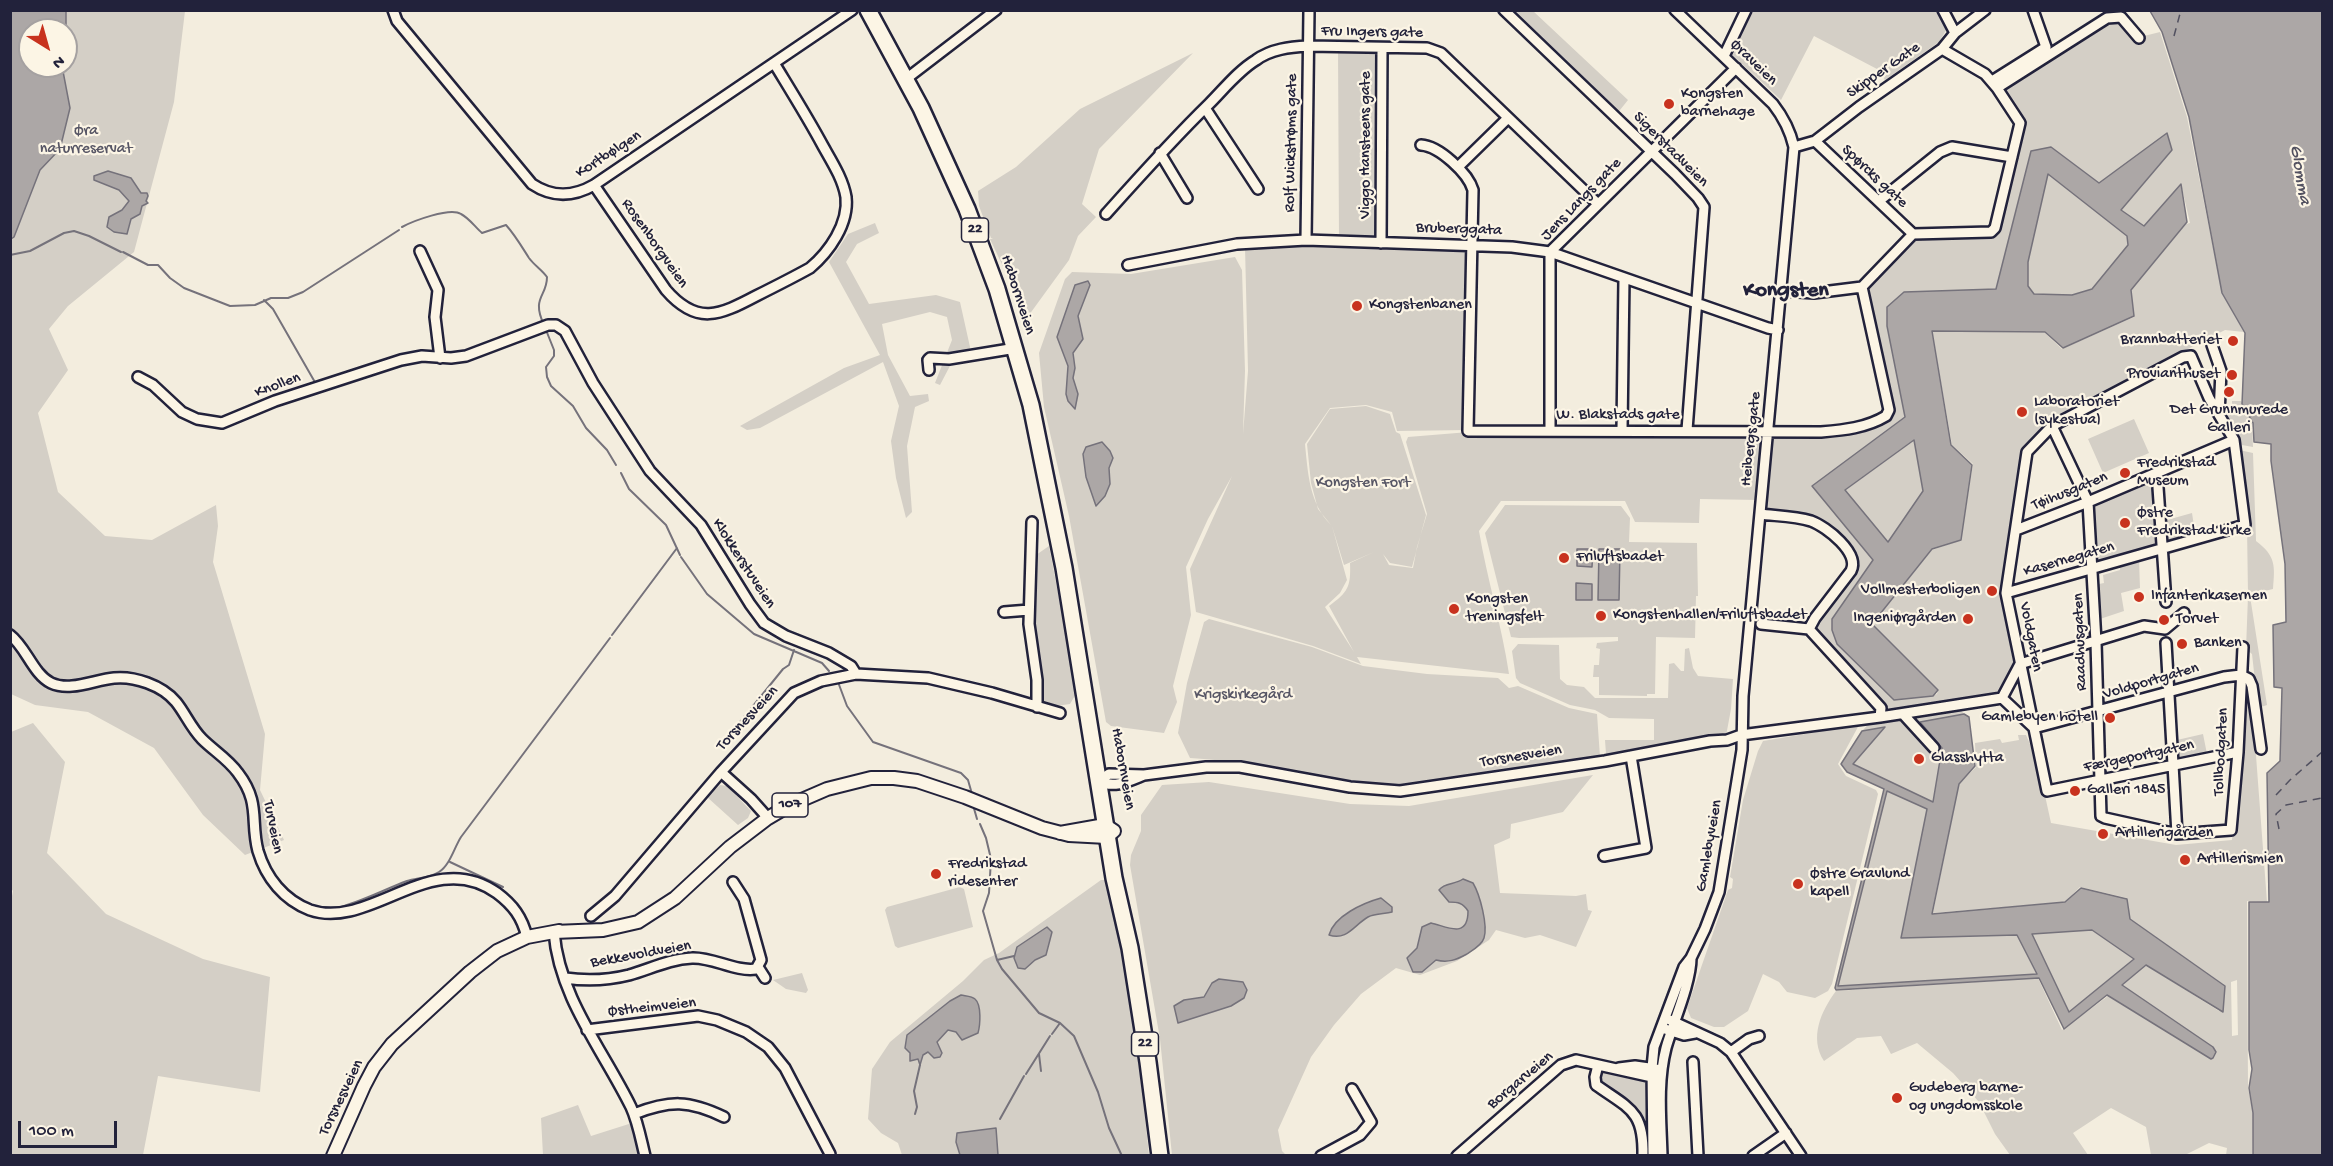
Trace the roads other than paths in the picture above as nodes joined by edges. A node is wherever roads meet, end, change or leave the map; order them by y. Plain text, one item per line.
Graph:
1 (393, 10) edge
2 (852, 10) edge
3 (868, 10) edge
4 (996, 10) edge
5 (1309, 10) edge
6 (1504, 10) edge
7 (1675, 10) edge
8 (1746, 10) edge
9 (1943, 10) edge
10 (1985, 10) edge
11 (2033, 10) edge
12 (1955, 33) junction
13 (2139, 38) dead end
14 (1308, 46) junction
15 (1382, 48) junction
16 (1942, 49) junction
17 (1724, 56) junction
18 (774, 63) junction
19 (1736, 68) junction
20 (906, 79) junction
21 (1995, 85) junction
22 (1205, 108) junction
23 (1508, 118) junction
24 (1815, 141) junction
25 (1421, 145) dead end
26 (1794, 147) junction
27 (1651, 152) junction
28 (1160, 153) junction
29 (2012, 158) junction
30 (1458, 168) junction
31 (594, 185) junction
32 (1258, 189) dead end
33 (1187, 198) dead end
34 (1879, 201) junction
35 (1598, 204) junction
36 (1106, 214) dead end
37 (1913, 234) junction
38 (1306, 240) junction
39 (1381, 243) junction
40 (1472, 246) junction
41 (420, 251) dead end
42 (1550, 252) junction
43 (1128, 265) dead end
44 (1624, 278) junction
45 (1862, 287) junction
46 (1782, 291) junction
47 (1696, 303) junction
48 (545, 326) joint
49 (1778, 330) junction
50 (2212, 345) dead end
51 (1016, 348) junction
52 (440, 358) junction
53 (929, 370) dead end
54 (138, 377) dead end
55 (2220, 384) junction
56 (2204, 387) junction
57 (2219, 415) junction
58 (2052, 426) junction
59 (1622, 430) junction
60 (1687, 430) junction
61 (1550, 431) junction
62 (1768, 432) junction
63 (2234, 440) junction
64 (2157, 473) junction
65 (2088, 502) junction
66 (1760, 514) junction
67 (1032, 522) dead end
68 (2016, 530) junction
69 (2164, 548) junction
70 (2093, 568) junction
71 (2006, 593) junction
72 (2166, 602) dead end
73 (1029, 610) junction
74 (1004, 612) dead end
75 (2184, 613) dead end
76 (1761, 624) dead end
77 (1809, 629) junction
78 (10, 635) edge
79 (2096, 642) junction
80 (2166, 643) dead end
81 (2243, 647) dead end
82 (2020, 664) junction
83 (856, 674) junction
84 (2241, 675) junction
85 (2169, 693) junction
86 (2002, 698) junction
87 (1037, 707) junction
88 (2098, 712) junction
89 (1060, 713) dead end
90 (1903, 714) junction
91 (1880, 717) junction
92 (2034, 728) junction
93 (1741, 735) junction
94 (1934, 748) dead end
95 (2261, 749) dead end
96 (2238, 752) junction
97 (1631, 756) junction
98 (2173, 765) junction
99 (721, 772) junction
100 (1104, 780) junction
101 (2100, 780) junction
102 (2047, 791) joint
103 (768, 818) junction
104 (1109, 831) junction
105 (2177, 834) junction
106 (1604, 856) dead end
107 (733, 882) dead end
108 (591, 916) dead end
109 (554, 932) junction
110 (526, 937) junction
111 (758, 967) junction
112 (565, 978) junction
113 (765, 978) dead end
114 (1667, 1024) junction
115 (587, 1030) junction
116 (1759, 1036) dead end
117 (1731, 1052) junction
118 (1693, 1062) dead end
119 (1598, 1065) junction
120 (1657, 1073) junction
121 (1352, 1089) dead end
122 (634, 1114) junction
123 (724, 1117) dead end
124 (1786, 1133) junction
125 (1469, 1152) edge
126 (830, 1154) edge
127 (333, 1155) edge
128 (645, 1155) edge
129 (1160, 1155) edge
130 (1321, 1155) edge
131 (1457, 1155) edge
132 (1643, 1155) edge
133 (1653, 1155) edge
134 (1662, 1155) edge
135 (1698, 1155) edge
136 (1753, 1155) edge
137 (1801, 1155) edge

1 - 31 street, Kortbølgen
2 - 18 street, Kortbølgen
3 - 20 highway, Habornveien / 22
4 - 20 street
5 - 14 street, Rolf Wickstrøms gate
6 - 27 street, Sigerstadveien
7 - 17 street, Øraveien
8 - 17 street
9 - 12 street
10 - 12 street, Skipper Gate
11 - 21 street
12 - 16 street, Skipper Gate
13 - 21 street
14 - 15 street, Fru Ingers gate
14 - 22 street, Fru Ingers gate
14 - 38 street, Rolf Wickstrøms gate
15 - 23 street, Fru Ingers gate
15 - 39 street, Viggo Hansteens gate
16 - 21 street
16 - 24 street, Skipper Gate
17 - 19 street, Øraveien
18 - 31 street, Kortbølgen
18 - 31 street, Rosenborgveien
19 - 26 street, Øraveien
19 - 27 street, Jens Langs gate
20 - 51 highway, Habornveien / 22
21 - 29 street
22 - 28 street, Fru Ingers gate
22 - 32 street
23 - 30 street
23 - 35 street, Fru Ingers gate
24 - 26 street, Skipper Gate
24 - 34 street, Spørcks gate
25 - 30 street
26 - 46 street, Heibergs gate
27 - 35 street, Jens Langs gate
27 - 47 street, Sigerstadveien
28 - 33 street
28 - 36 street, Fru Ingers gate
29 - 34 street
29 - 37 street
30 - 40 street
34 - 37 street, Spørcks gate
35 - 42 street, Jens Langs gate
37 - 45 street
38 - 39 street, Bruberggata
38 - 43 street, Bruberggata
39 - 40 street, Bruberggata
40 - 42 street, Bruberggata
40 - 61 street, W. Blakstads gate
41 - 52 street
42 - 44 street, Bruberggata
42 - 61 street, Jens Langs gate
44 - 47 street, Bruberggata
44 - 59 street
45 - 46 street
45 - 62 street, W. Blakstads gate
46 - 49 street, Heibergs gate
47 - 49 street, Bruberggata
47 - 60 street, Sigerstadveien
48 - 52 street, Knollen
48 - 83 street, Klokkerstuveien
49 - 62 street, Heibergs gate
50 - 55 street
51 - 53 street
51 - 100 highway, Habornveien / 22
52 - 54 street, Knollen
55 - 56 street
55 - 57 street
56 - 57 street
56 - 58 street, Voldgaten
57 - 63 street
58 - 65 street
58 - 68 street, Voldgaten
59 - 60 street, W. Blakstads gate
59 - 61 street, W. Blakstads gate
60 - 62 street, W. Blakstads gate
62 - 66 street, Heibergs gate
63 - 64 street, Tøihusgaten
63 - 69 street, Kasernegaten
64 - 65 street, Tøihusgaten
64 - 69 street
65 - 68 street, Tøihusgaten
65 - 70 street, Raadhusgaten
66 - 77 street
66 - 93 street, Heibergs gate
67 - 73 street
68 - 71 street, Voldgaten
69 - 70 street, Kasernegaten
69 - 72 street
70 - 71 street, Kasernegaten
70 - 79 street, Raadhusgaten
71 - 82 street, Voldgaten
73 - 74 street
73 - 87 street
75 - 79 street
76 - 77 street
77 - 91 street
78 - 110 street, Turveien
79 - 82 street
79 - 88 street, Raadhusgaten
80 - 85 street
81 - 84 street, Tollbodgaten
82 - 86 street
82 - 92 street, Voldgaten
83 - 87 street, Torsnesveien
83 - 99 street, Torsnesveien
84 - 85 street, Voldportgaten
84 - 95 street
84 - 96 street, Tollbodgaten
85 - 88 street, Voldportgaten
85 - 98 street
86 - 90 street, Torsnesveien
86 - 92 street
87 - 89 street, Torsnesveien
88 - 92 street, Voldportgaten
88 - 101 street, Raadhusgaten
90 - 91 street, Torsnesveien
90 - 94 street
91 - 93 street, Torsnesveien
92 - 102 street, Voldgaten
93 - 97 street, Torsnesveien
93 - 114 street, Gamlebyveien
96 - 98 street, Færgeportgaten
96 - 105 street, Tollbodgaten
97 - 100 street, Torsnesveien
97 - 106 street
98 - 101 street, Færgeportgaten
98 - 105 street
99 - 103 street
99 - 108 street, Torsnesveien
100 - 104 highway, Habornveien / 22
101 - 102 street, Færgeportgaten
101 - 105 street, Raadhusgaten
103 - 104 main road, Torsnesveien / 107
103 - 109 main road, Torsnesveien / 107
104 - 129 highway, Habornveien / 22
107 - 111 street
109 - 110 main road, Torsnesveien / 107
109 - 112 street
110 - 127 main road, Torsnesveien / 107
111 - 112 street, Bekkevoldveien
111 - 113 street
112 - 115 street
114 - 117 street
114 - 120 street, Gamlebyveien
115 - 122 street
115 - 126 street, Østheimveien
116 - 117 street
117 - 124 street
118 - 135 street
119 - 120 street, Borgarveien
119 - 125 street, Borgarveien
119 - 132 street
120 - 133 street, Gamlebyveien
120 - 134 street, Gamlebyveien
121 - 130 street
122 - 123 street
122 - 128 street
124 - 136 street
124 - 137 street
125 - 131 street, Borgarveien

